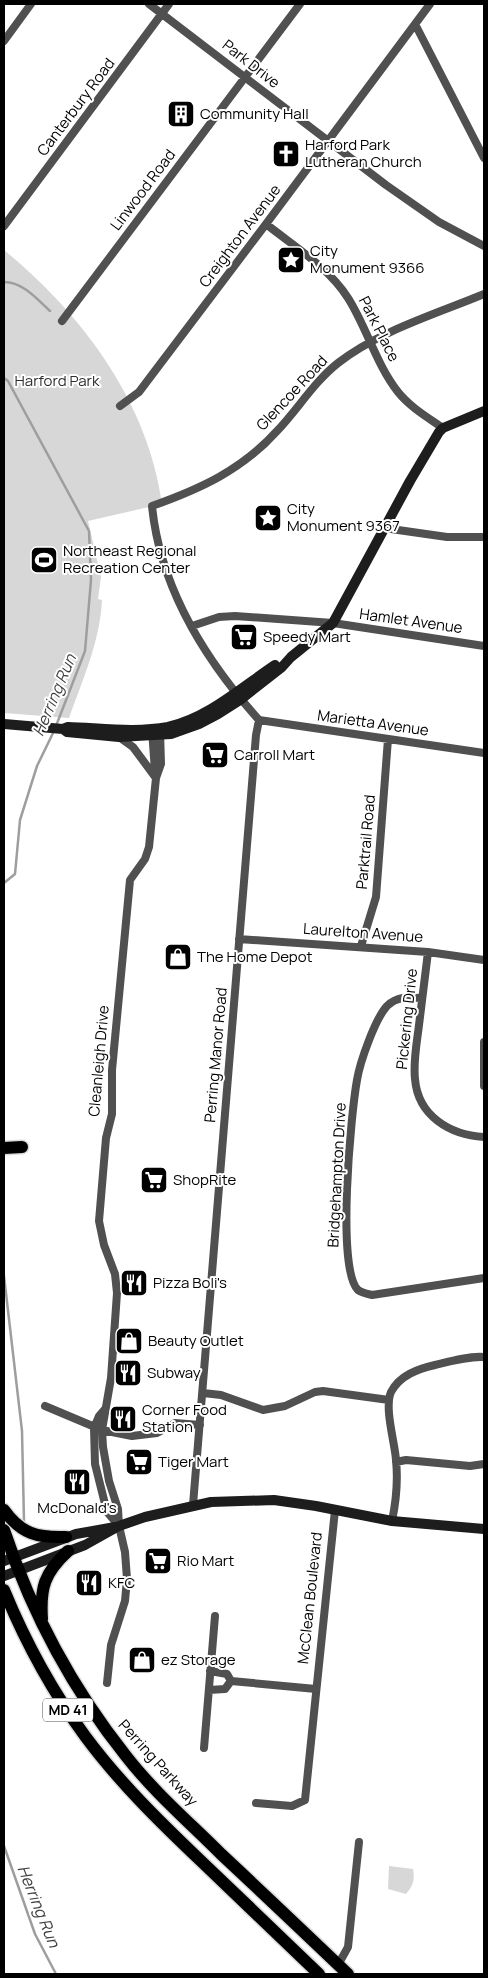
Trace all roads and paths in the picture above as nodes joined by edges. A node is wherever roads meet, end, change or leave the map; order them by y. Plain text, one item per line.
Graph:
1 (31, 4) edge
2 (150, 4) edge
3 (170, 4) edge
4 (300, 4) edge
5 (430, 4) edge
6 (162, 13) junction
7 (415, 24) junction
8 (4, 41) edge
9 (245, 76) junction
10 (328, 141) junction
11 (484, 158) edge
12 (266, 224) junction
13 (4, 226) edge
14 (484, 246) edge
15 (484, 294) edge
16 (62, 321) dead end
17 (370, 341) junction
18 (120, 406) dead end
19 (484, 411) edge
20 (443, 428) junction
21 (384, 528) junction
22 (484, 537) edge
23 (333, 624) junction
24 (192, 626) junction
25 (484, 646) edge
26 (238, 696) junction
27 (259, 720) junction
28 (4, 724) edge
29 (63, 729) junction
30 (156, 732) junction
31 (119, 737) junction
32 (388, 738) junction
33 (484, 753) edge
34 (156, 778) junction
35 (239, 939) junction
36 (361, 946) junction
37 (428, 952) junction
38 (484, 960) edge
39 (422, 998) junction
40 (484, 1042) edge
41 (484, 1086) edge
42 (484, 1137) edge
43 (22, 1147) dead end
44 (4, 1148) edge
45 (484, 1278) edge
46 (484, 1357) edge
47 (203, 1393) junction
48 (389, 1400) junction
49 (45, 1406) dead end
50 (200, 1425) junction
51 (98, 1429) junction
52 (396, 1462) junction
53 (484, 1464) edge
54 (193, 1505) junction
55 (4, 1510) edge
56 (335, 1510) junction
57 (392, 1521) junction
58 (119, 1526) junction
59 (484, 1529) edge
60 (4, 1530) edge
61 (66, 1537) junction
62 (68, 1551) junction
63 (8, 1559) edge
64 (18, 1570) junction
65 (4, 1576) edge
66 (4, 1590) edge
67 (4, 1611) edge
68 (215, 1616) dead end
69 (19, 1624) junction
70 (42, 1626) junction
71 (210, 1671) junction
72 (231, 1681) junction
73 (107, 1683) dead end
74 (316, 1689) junction
75 (209, 1690) junction
76 (204, 1748) dead end
77 (256, 1802) dead end
78 (359, 1842) dead end
79 (338, 1965) junction
80 (320, 1974) edge
81 (348, 1974) edge

1 - 8 street
2 - 6 street, Park Drive
3 - 6 street, Canterbury Road
4 - 9 street, Linwood Road
5 - 7 street, Creighton Avenue
6 - 9 street, Park Drive
6 - 13 street, Canterbury Road
7 - 10 street, Creighton Avenue
7 - 11 street
9 - 10 street, Park Drive
9 - 16 street, Linwood Road
10 - 12 street, Creighton Avenue
10 - 14 street, Park Drive
12 - 17 street, Park Place
12 - 18 street, Creighton Avenue
15 - 17 street, Glencoe Road
17 - 20 street, Park Place
17 - 24 street, Glencoe Road
19 - 20 street
20 - 21 street
21 - 22 street
21 - 23 street
23 - 24 street, Hamlet Avenue
23 - 25 street, Hamlet Avenue
23 - 26 street
24 - 26 street
26 - 27 street
26 - 30 street
27 - 32 street, Marietta Avenue
27 - 35 street, Perring Manor Road
28 - 29 street
29 - 30 street
29 - 31 street
30 - 31 street
30 - 34 street, Cleanleigh Drive
31 - 34 street
32 - 33 street, Marietta Avenue
32 - 36 street, Parktrail Road
34 - 51 street, Cleanleigh Drive
35 - 36 street, Laurelton Avenue
35 - 47 street, Perring Manor Road
36 - 37 street, Laurelton Avenue
37 - 38 street, Laurelton Avenue
37 - 39 street, Pickering Drive
39 - 42 street, Pickering Drive
39 - 45 street, Bridgehampton Drive
40 - 41 street
43 - 44 main road
46 - 48 street
47 - 48 street
47 - 50 street, Perring Manor Road
48 - 52 street
49 - 51 street
50 - 51 street
50 - 54 street, Perring Manor Road
51 - 58 street, Cleanleigh Drive
52 - 53 street
52 - 57 street
54 - 56 street
54 - 58 street
55 - 61 main road
56 - 57 street
56 - 74 street, McClean Boulevard
57 - 59 street
58 - 61 street
58 - 62 street
58 - 73 street, Cleanleigh Drive
60 - 63 main road, Perring Parkway / MD 41
61 - 63 street
62 - 64 street
62 - 70 main road
63 - 64 main road, Perring Parkway / MD 41
64 - 65 street
64 - 70 main road, Perring Parkway / MD 41
66 - 69 main road, MD 41
67 - 69 main road
68 - 71 street
69 - 80 main road, MD 41
70 - 79 main road, Perring Parkway / MD 41
71 - 72 street
71 - 75 street
72 - 74 street
72 - 75 street
74 - 77 street, McClean Boulevard
75 - 76 street
78 - 79 street
79 - 81 main road, Perring Parkway

